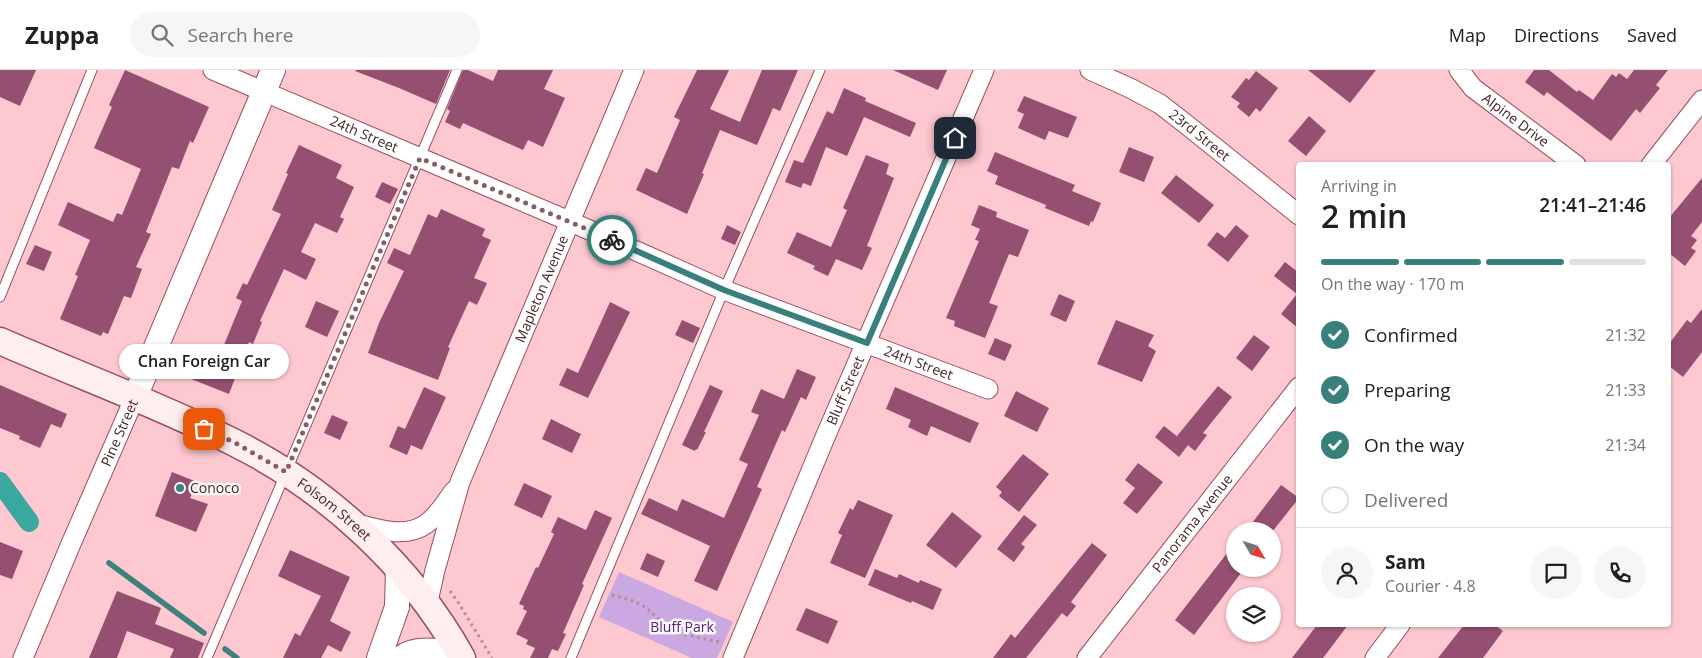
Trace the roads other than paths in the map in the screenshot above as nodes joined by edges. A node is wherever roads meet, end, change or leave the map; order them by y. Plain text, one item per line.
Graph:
1 (92, 70) edge
2 (213, 70) edge
3 (273, 70) edge
4 (457, 70) edge
5 (634, 70) edge
6 (820, 70) edge
7 (984, 70) edge
8 (1090, 70) edge
9 (1459, 70) edge
10 (264, 92) junction
11 (1702, 100) edge
12 (420, 158) junction
13 (1572, 162) edge
14 (1652, 162) edge
15 (1296, 213) edge
16 (569, 221) junction
17 (724, 290) junction
18 (0, 297) edge
19 (0, 341) edge
20 (867, 343) junction
21 (988, 388) dead end
22 (1296, 391) edge
23 (135, 397) junction
24 (286, 472) junction
25 (460, 482) junction
26 (353, 522) junction
27 (398, 569) junction
28 (427, 606) junction
29 (1398, 627) edge
30 (735, 652) edge
31 (461, 656) edge
32 (23, 658) edge
33 (207, 658) edge
34 (378, 658) edge
35 (401, 658) edge
36 (571, 658) edge
37 (1087, 658) edge
38 (1374, 658) edge

1 - 18 lane
2 - 10 street, 24th Street
3 - 10 street, Pine Street
4 - 12 lane
5 - 16 street, Mapleton Avenue
6 - 17 lane
7 - 20 street, Bluff Street
8 - 15 street, 23rd Street
9 - 13 street, Alpine Drive
10 - 12 street, 24th Street
10 - 23 street, Pine Street
11 - 14 street
12 - 16 street, 24th Street
12 - 24 lane
16 - 17 street, 24th Street
16 - 25 street, Mapleton Avenue
17 - 20 street, 24th Street
17 - 36 lane
19 - 23 main road, Folsom Street
20 - 21 street, 24th Street
20 - 30 street, Bluff Street
22 - 37 street, Panorama Avenue
23 - 24 main road, Folsom Street
23 - 32 street, Pine Street
24 - 26 main road, Folsom Street
24 - 33 lane
25 - 26 street, Mapleton Avenue
25 - 28 street, Mapleton Avenue
26 - 27 main road, Folsom Street
27 - 28 main road, Folsom Street
27 - 34 street
28 - 31 main road, Folsom Street
29 - 38 street
31 - 35 street

